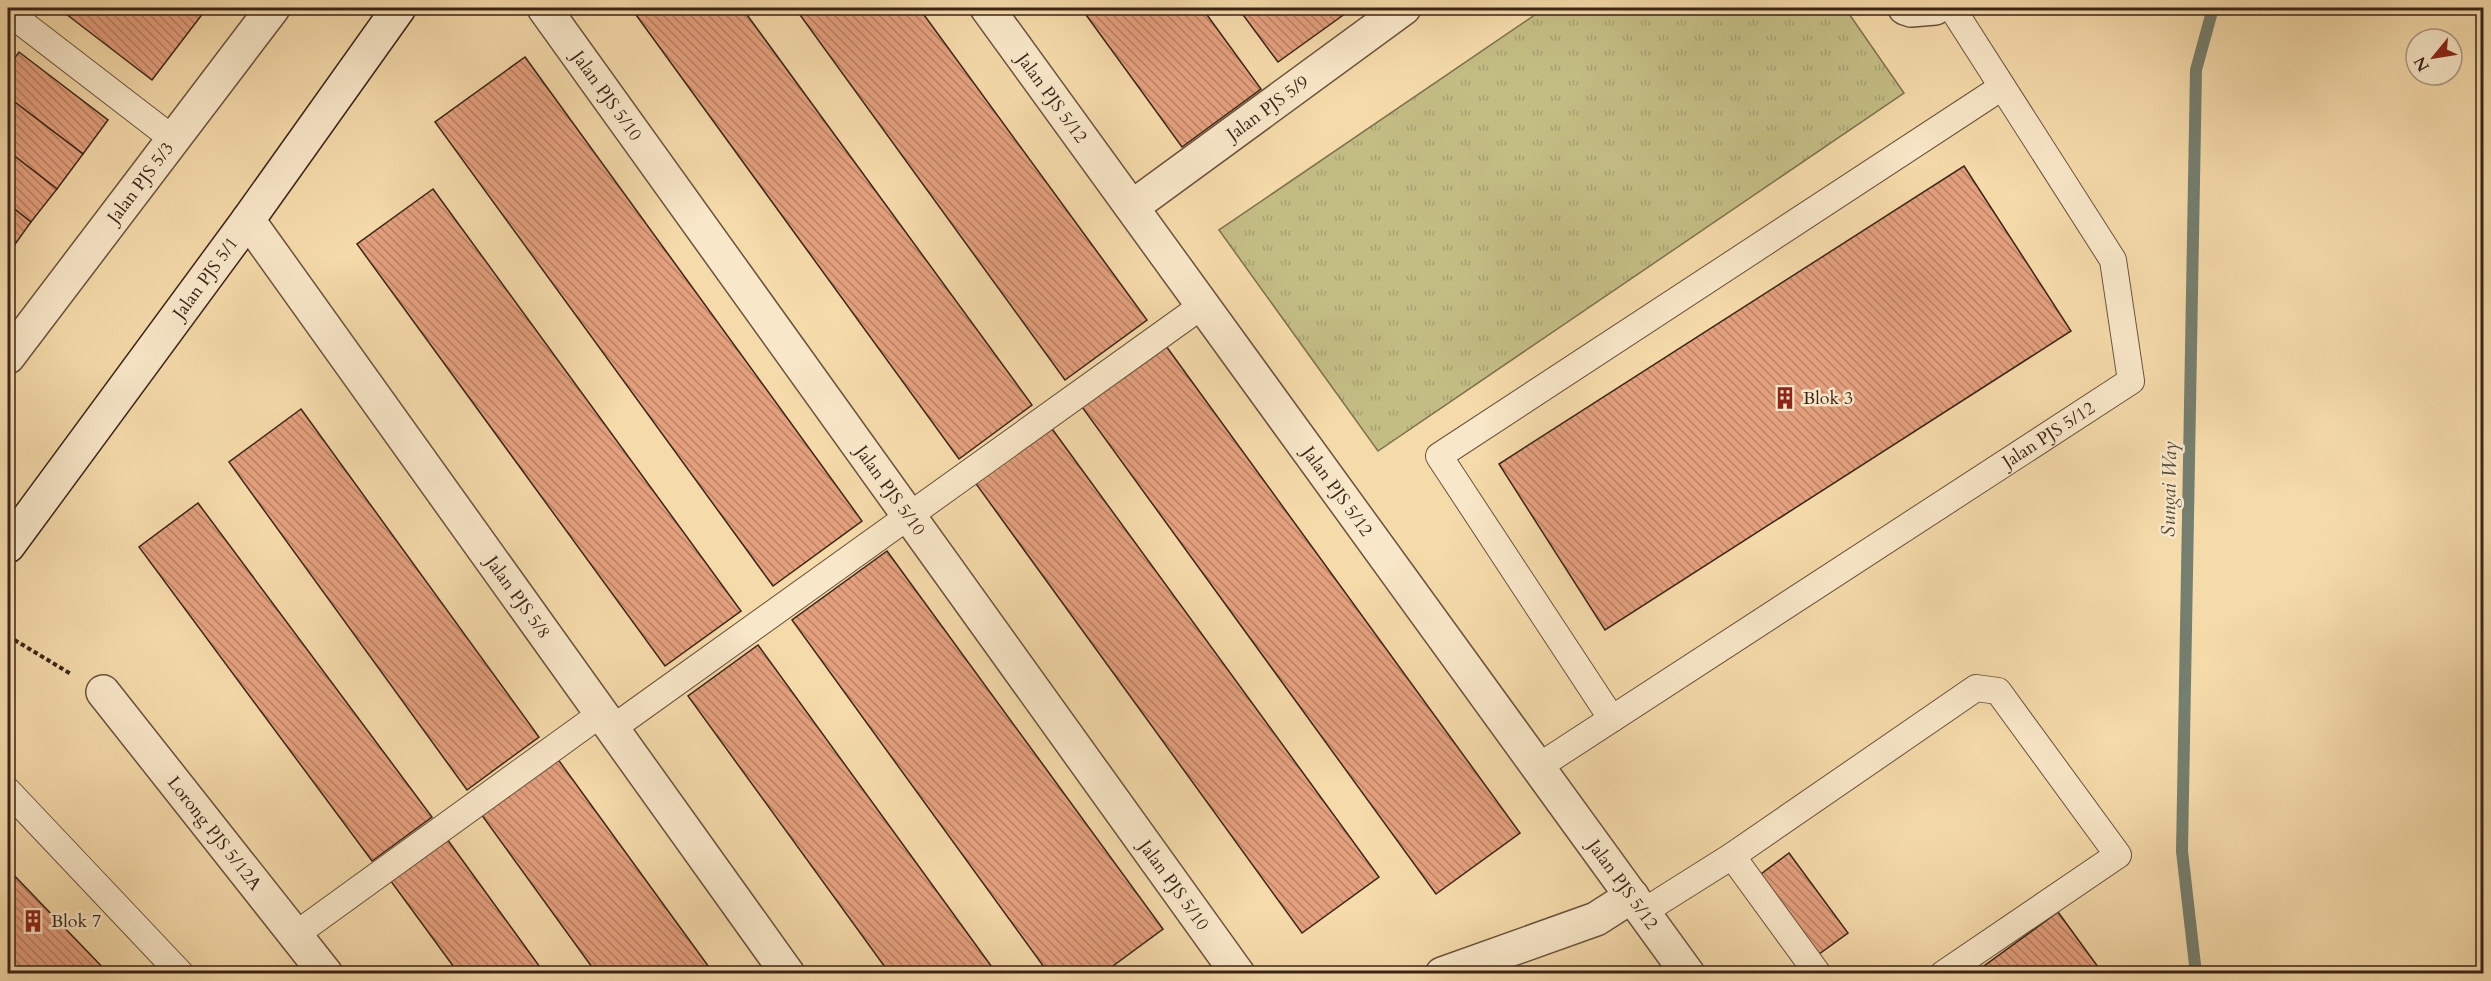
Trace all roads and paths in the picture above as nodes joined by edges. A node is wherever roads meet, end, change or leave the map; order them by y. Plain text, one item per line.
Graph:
1 (273, 8) edge
2 (399, 8) edge
3 (544, 8) edge
4 (987, 8) edge
5 (1404, 8) edge
6 (1905, 8) edge
7 (1935, 8) edge
8 (1952, 8) edge
9 (8, 12) edge
10 (2002, 87) junction
11 (173, 139) junction
12 (1132, 207) junction
13 (248, 220) junction
14 (1203, 305) junction
15 (8, 357) edge
16 (909, 516) junction
17 (8, 546) edge
18 (8, 636) edge
19 (103, 692) joint
20 (1612, 719) junction
21 (608, 721) junction
22 (1538, 767) junction
23 (8, 791) edge
24 (1731, 855) junction
25 (1638, 904) junction
26 (295, 935) junction
27 (181, 974) edge
28 (326, 974) edge
29 (788, 974) edge
30 (1238, 974) edge
31 (1442, 974) edge
32 (1688, 974) edge
33 (1818, 974) edge
34 (1943, 974) edge

1 - 11 street, Jalan PJS 5/3
2 - 13 street, Jalan PJS 5/1
3 - 16 street, Jalan PJS 5/10
4 - 12 street, Jalan PJS 5/12
5 - 12 street, Jalan PJS 5/9
6 - 7 street
8 - 10 lane, Jalan PJS 5/12
9 - 11 lane
10 - 20 lane, Jalan PJS 5/12
10 - 20 lane
11 - 15 street, Jalan PJS 5/3
12 - 14 street, Jalan PJS 5/12
13 - 17 street, Jalan PJS 5/1
13 - 21 street, Jalan PJS 5/8
14 - 16 lane
14 - 22 street, Jalan PJS 5/12
16 - 21 lane
16 - 30 street, Jalan PJS 5/10
18 - 19 path
19 - 26 street, Lorong PJS 5/12A
20 - 22 lane
21 - 26 lane
21 - 29 street, Jalan PJS 5/8
22 - 25 street, Jalan PJS 5/12
23 - 27 lane
24 - 25 lane
24 - 33 lane
24 - 34 lane
25 - 31 street
25 - 32 street, Jalan PJS 5/12
26 - 28 street, Lorong PJS 5/12A

